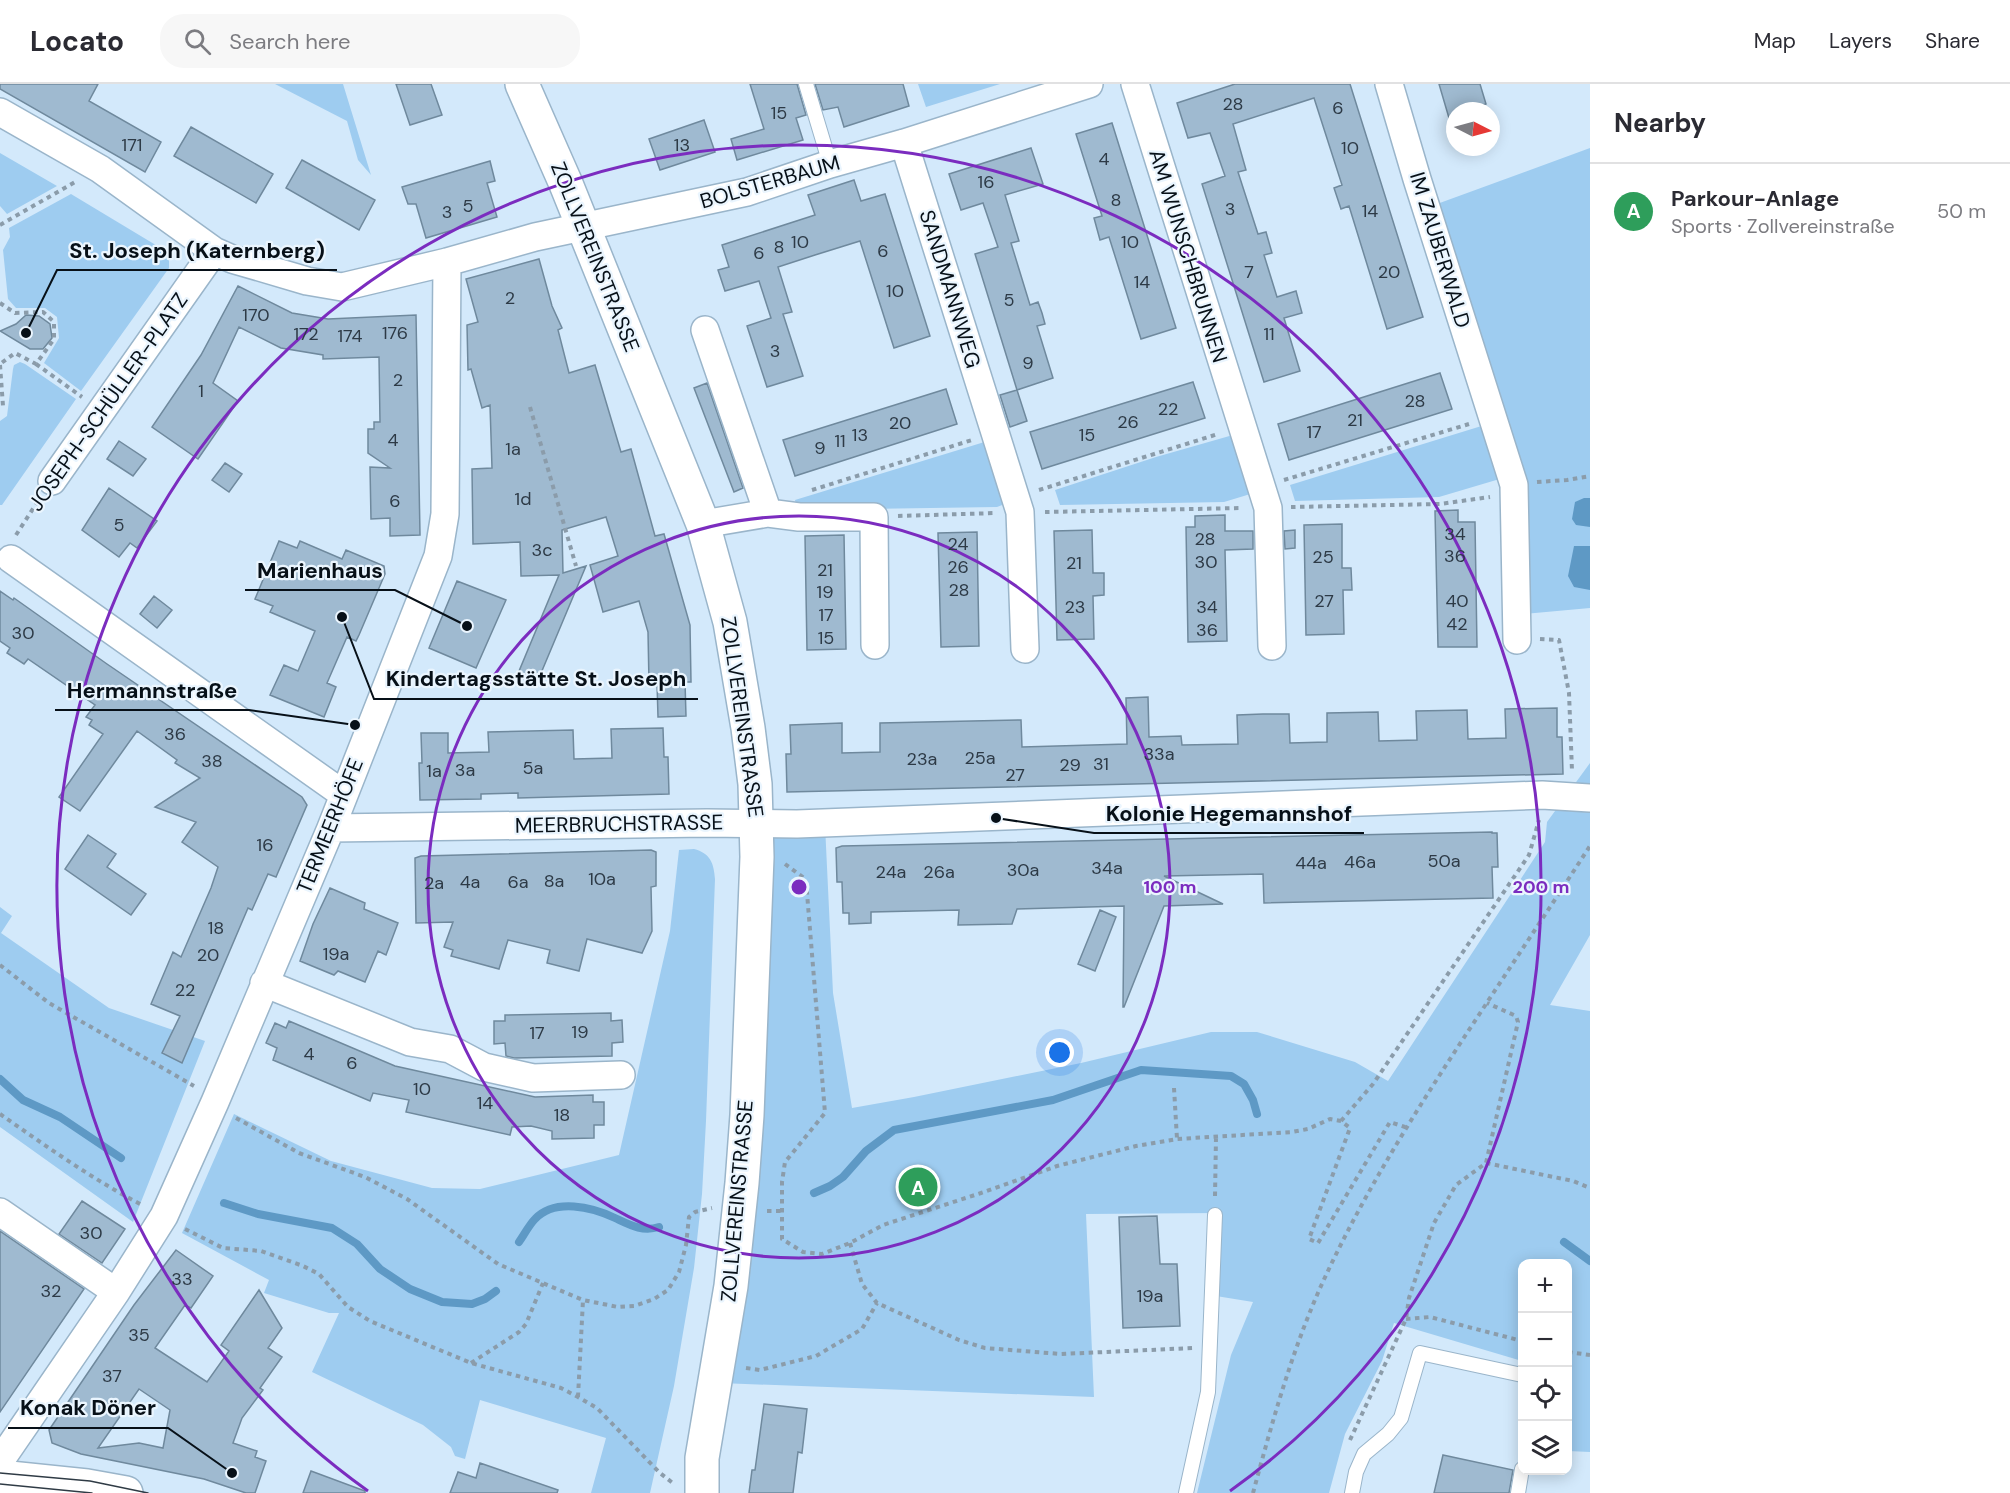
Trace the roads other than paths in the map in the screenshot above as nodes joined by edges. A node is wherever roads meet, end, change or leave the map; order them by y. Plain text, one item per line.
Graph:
1 (522, 84) edge
2 (806, 84) edge
3 (1089, 84) edge
4 (1135, 84) edge
5 (1389, 84) edge
6 (0, 112) edge
7 (904, 143) junction
8 (830, 164) junction
9 (583, 227) junction
10 (214, 251) junction
11 (447, 262) junction
12 (705, 330) dead end
13 (52, 481) road end
14 (768, 513) junction
15 (703, 524) junction
16 (10, 552) road end
17 (1517, 639) road end
18 (875, 645) dead end
19 (1272, 646) dead end
20 (1025, 649) dead end
21 (343, 794) junction
22 (1586, 797) edge
23 (757, 824) junction
24 (331, 828) junction
25 (264, 983) junction
26 (621, 1075) dead end
27 (0, 1212) edge
28 (1215, 1215) road end
29 (116, 1292) junction
30 (1518, 1374) edge
31 (0, 1461) edge
32 (1521, 1475) edge
33 (0, 1477) edge
34 (36, 1487) edge
35 (689, 1492) edge
36 (126, 1493) edge
37 (1186, 1493) edge
38 (1352, 1493) edge
39 (1518, 1493) edge

1 - 9 main road, ZOLLVEREINSTRASSE
2 - 8 lane
3 - 7 street, BOLSTERBAUM
4 - 19 street, AM WUNSCHBRUNNEN
5 - 17 street, IM ZAUBERWALD
6 - 10 street, BOLSTERBAUM
7 - 8 street, BOLSTERBAUM
7 - 20 street, SANDMANNWEG
8 - 9 street, BOLSTERBAUM
9 - 11 street, BOLSTERBAUM
9 - 15 main road, ZOLLVEREINSTRASSE
10 - 11 street, BOLSTERBAUM
10 - 13 street, JOSEPH-SCHÜLLER-PLATZ
11 - 21 street, TERMEERHÖFE
12 - 14 street
14 - 15 street
14 - 18 street
15 - 23 main road, ZOLLVEREINSTRASSE
16 - 21 street
21 - 24 street, TERMEERHÖFE
22 - 23 street, MEERBRUCHSTRASSE
23 - 24 street, MEERBRUCHSTRASSE
23 - 35 main road, ZOLLVEREINSTRASSE
24 - 25 street, TERMEERHÖFE
25 - 26 street
25 - 29 street, TERMEERHÖFE
27 - 29 street
28 - 37 lane
29 - 31 street, TERMEERHÖFE
30 - 38 lane
32 - 39 lane
33 - 34 main road
34 - 36 main road

